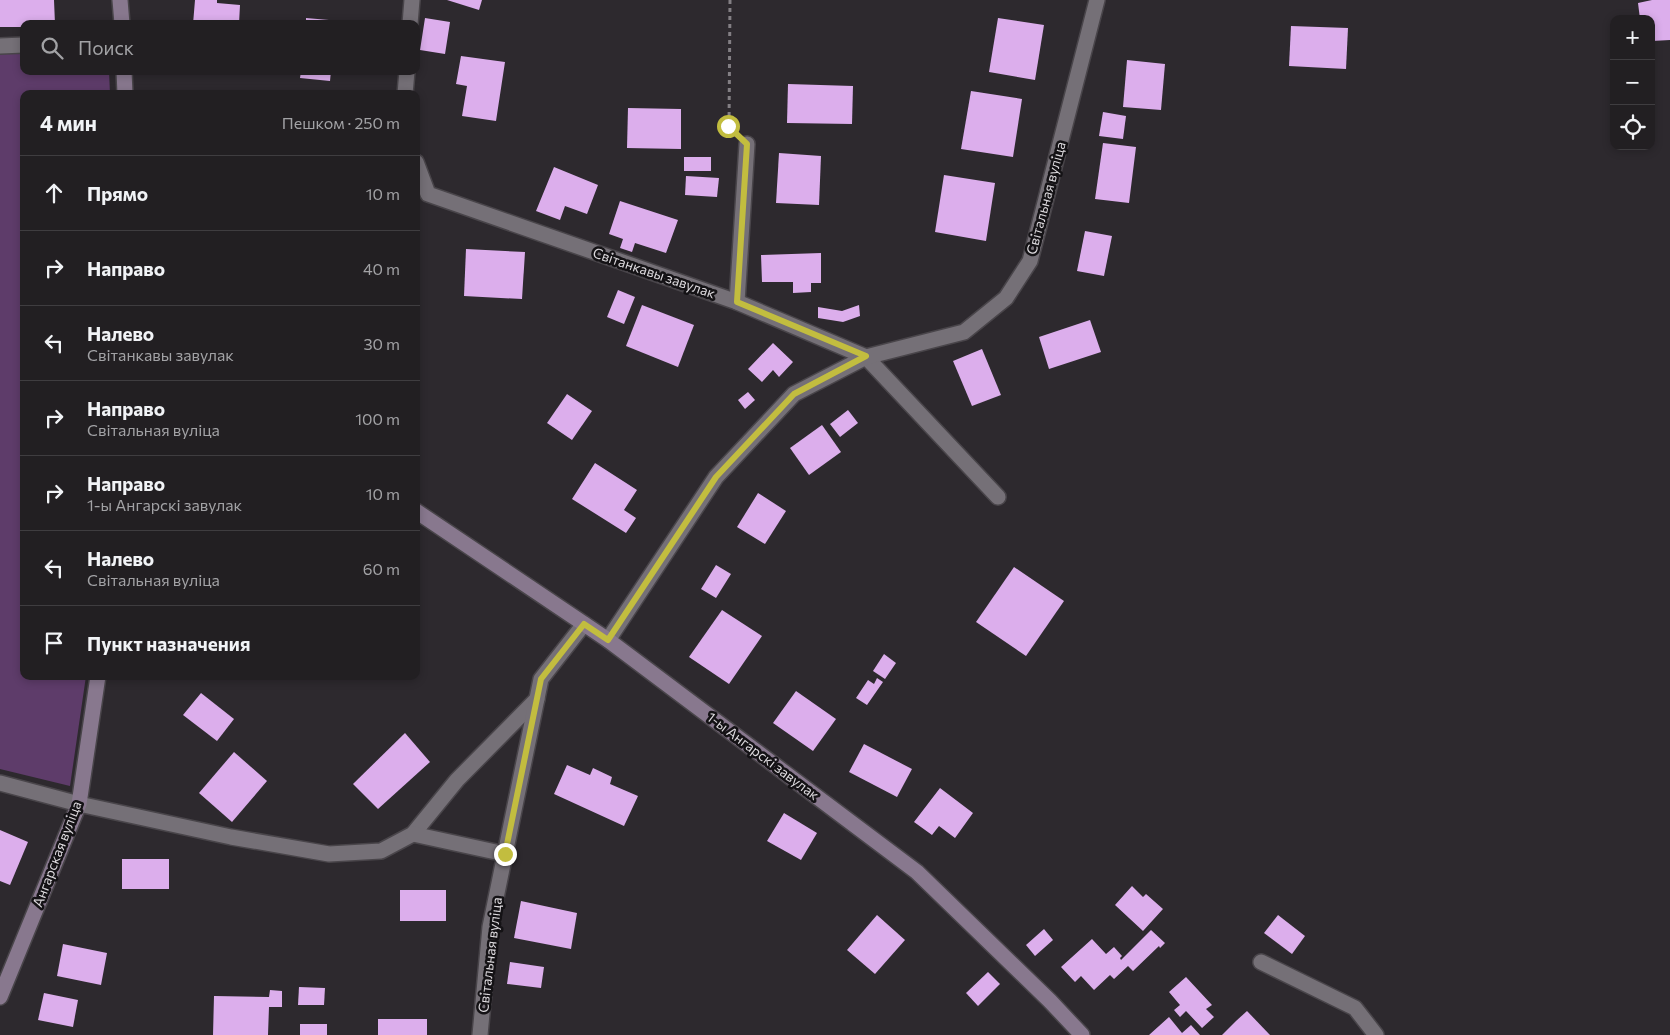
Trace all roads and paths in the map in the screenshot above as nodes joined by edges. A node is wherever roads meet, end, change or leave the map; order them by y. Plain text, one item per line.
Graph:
1 (120, 0) edge
2 (412, 0) edge
3 (730, 0) edge
4 (1097, 0) edge
5 (122, 20) edge
6 (410, 20) edge
7 (20, 45) edge
8 (0, 46) edge
9 (124, 75) edge
10 (406, 75) edge
11 (125, 90) edge
12 (405, 90) edge
13 (747, 144) joint
14 (420, 173) edge
15 (737, 302) junction
16 (866, 356) junction
17 (998, 497) dead end
18 (420, 514) edge
19 (584, 624) junction
20 (608, 640) junction
21 (97, 680) edge
22 (537, 699) junction
23 (0, 782) edge
24 (78, 804) junction
25 (413, 834) junction
26 (505, 854) junction
27 (1261, 962) dead end
28 (0, 997) edge
29 (480, 1035) edge
30 (1082, 1035) edge
31 (1376, 1035) edge

1 - 5 street
2 - 6 street
3 - 13 path
4 - 16 street, Світальная вуліца
7 - 8 street
9 - 11 street
10 - 12 street
13 - 15 street
14 - 15 street, Світанкавы завулак
15 - 16 street, Світанкавы завулак
16 - 17 street, Світанкавы завулак
16 - 20 street, Світальная вуліца
18 - 19 street, 1-ы Ангарскі завулак
19 - 20 street, 1-ы Ангарскі завулак
19 - 22 street, Світальная вуліца
20 - 30 street, 1-ы Ангарскі завулак
21 - 24 street, Ангарская вуліца
22 - 25 street
22 - 26 street, Світальная вуліца
23 - 24 street
24 - 25 street
24 - 28 street, Ангарская вуліца
25 - 26 street
26 - 29 street, Світальная вуліца
27 - 31 street

